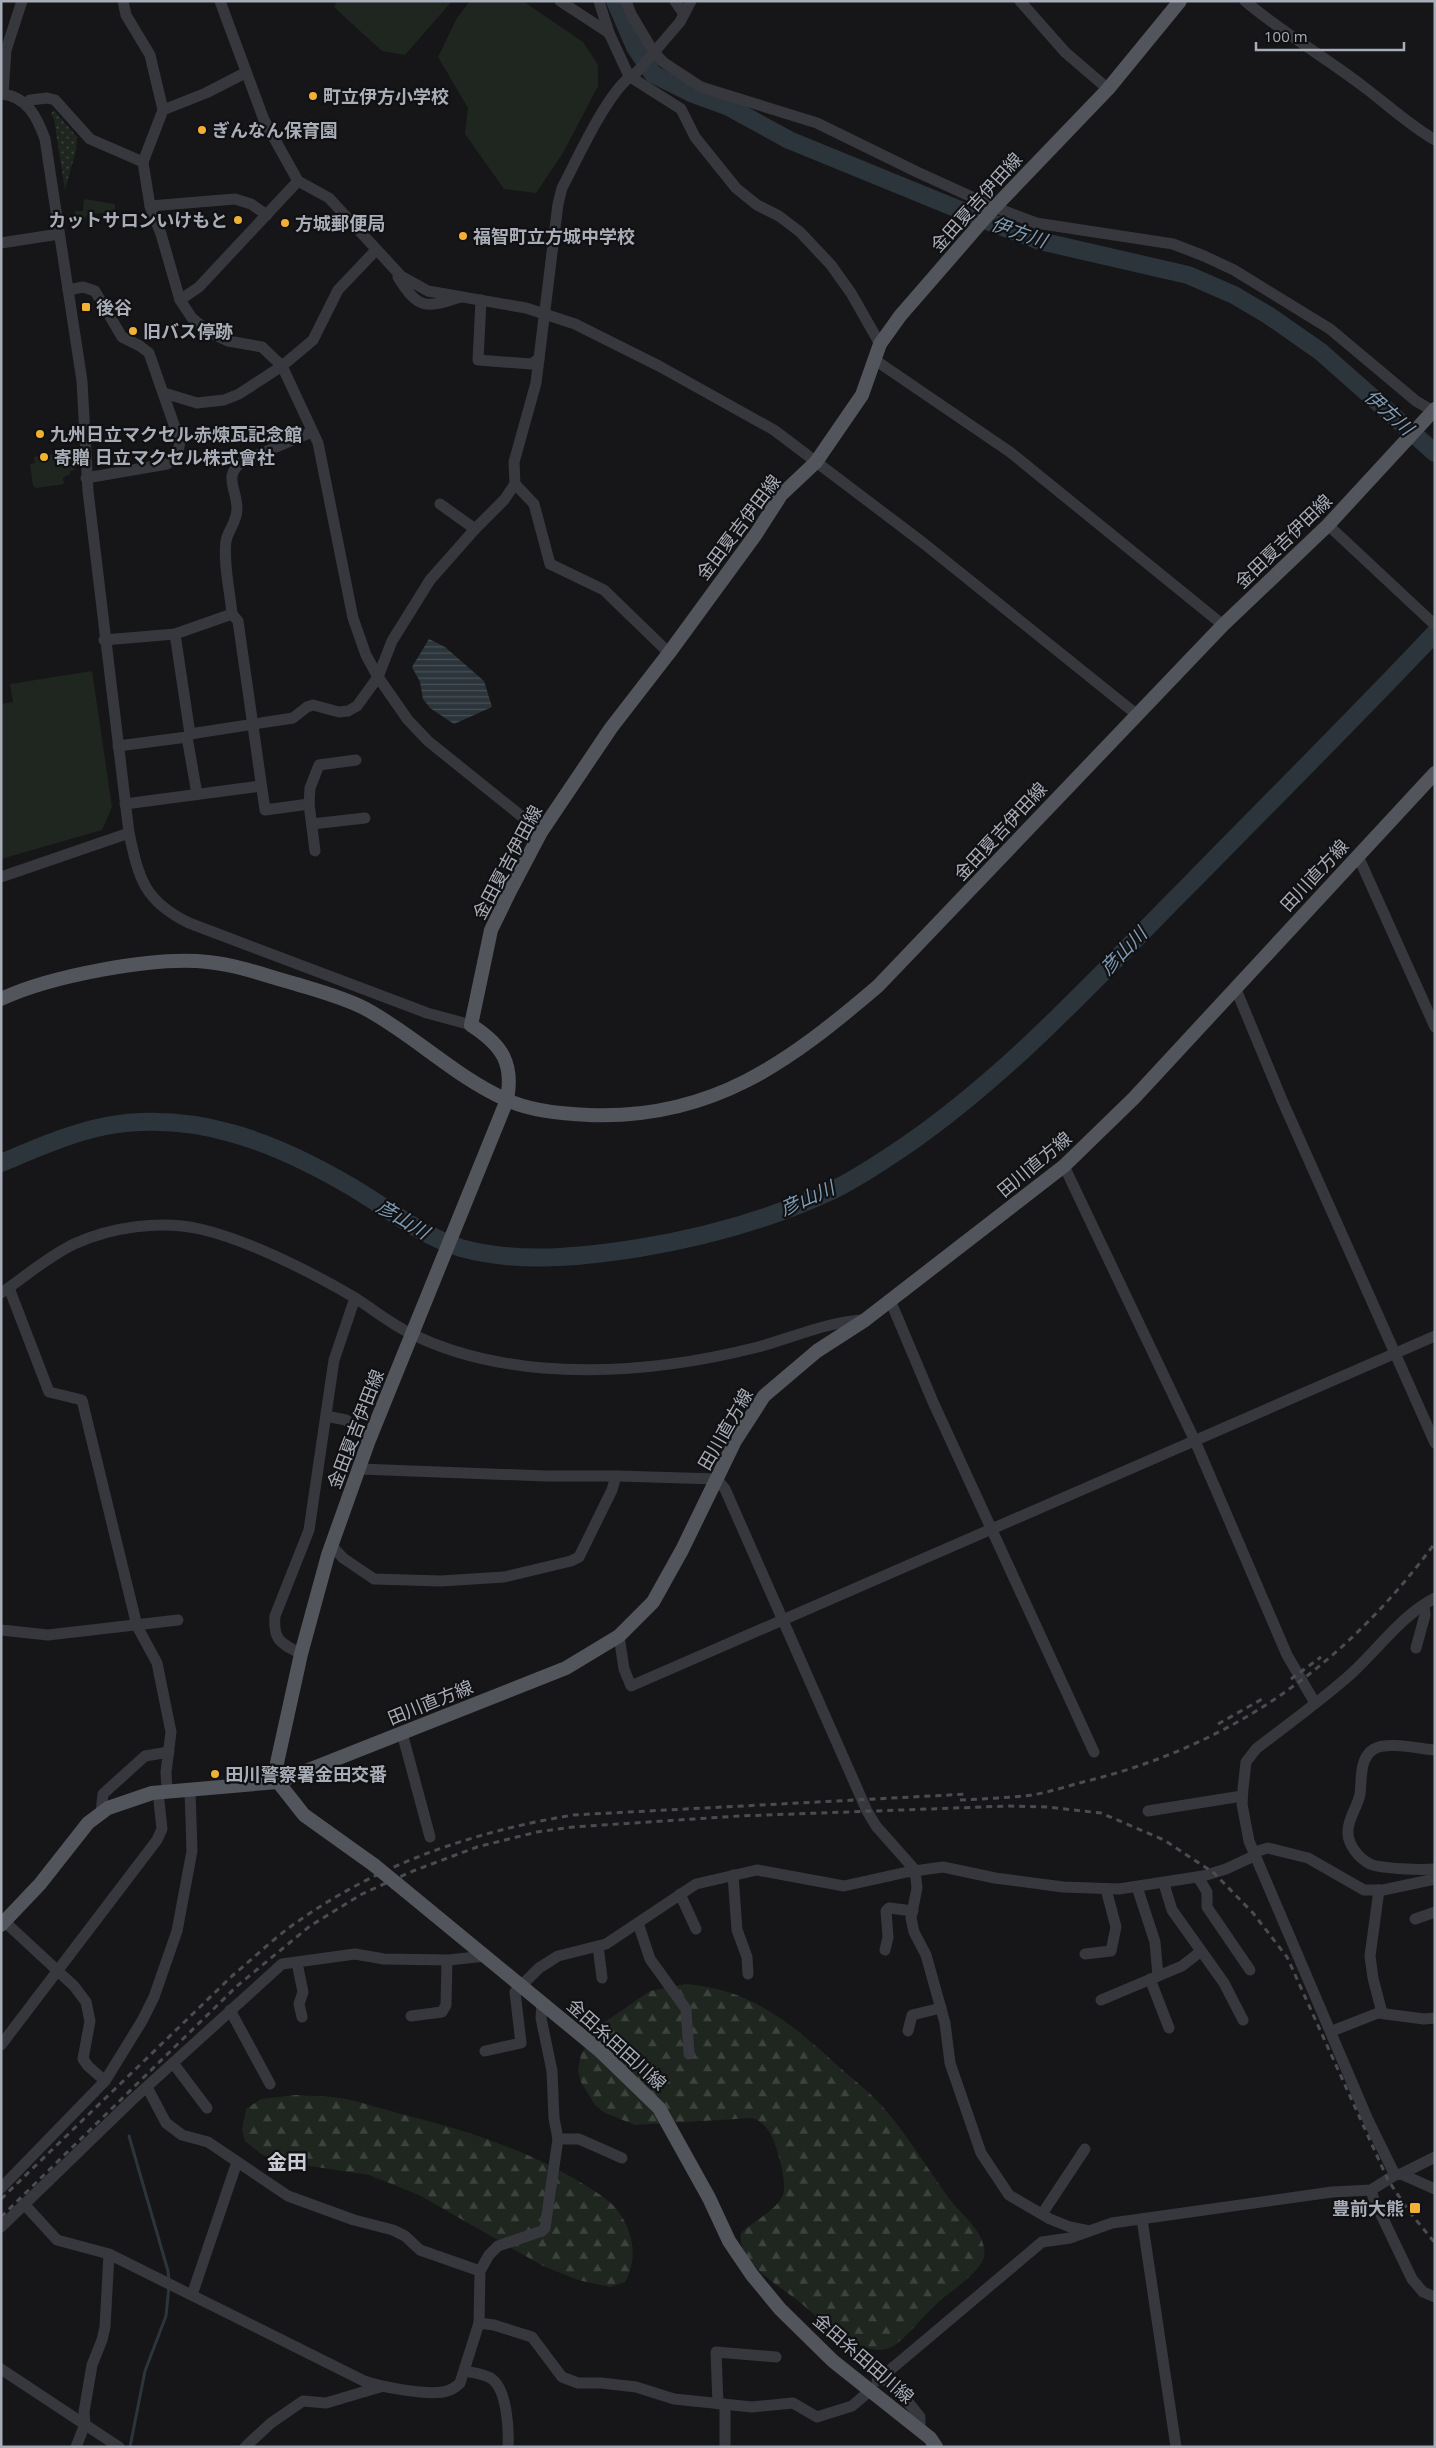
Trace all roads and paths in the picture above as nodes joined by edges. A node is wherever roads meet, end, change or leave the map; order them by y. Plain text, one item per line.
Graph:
1 (22, 1) edge
2 (123, 1) edge
3 (220, 1) edge
4 (560, 1) edge
5 (599, 1) edge
6 (626, 1) edge
7 (675, 1) edge
8 (691, 1) edge
9 (1020, 1) edge
10 (1180, 1) edge
11 (1246, 1) edge
12 (1260, 6) edge
13 (684, 14) junction
14 (609, 33) junction
15 (5, 34) edge
16 (651, 54) junction
17 (245, 73) junction
18 (633, 74) junction
19 (1108, 89) junction
20 (2, 94) edge
21 (28, 106) junction
22 (163, 110) junction
23 (1435, 140) edge
24 (143, 162) junction
25 (298, 181) junction
26 (150, 206) junction
27 (993, 208) junction
28 (267, 215) junction
29 (59, 234) junction
30 (1, 244) edge
31 (376, 250) junction
32 (68, 290) junction
33 (180, 300) junction
34 (481, 300) junction
35 (545, 313) junction
36 (880, 344) junction
37 (539, 359) junction
38 (875, 360) junction
39 (282, 366) junction
40 (164, 393) junction
41 (1432, 412) edge
42 (312, 432) junction
43 (816, 462) junction
44 (86, 478) junction
45 (515, 484) junction
46 (440, 504) dead end
47 (474, 529) junction
48 (1333, 530) junction
49 (232, 614) junction
50 (1223, 625) junction
51 (1435, 625) edge
52 (175, 634) junction
53 (104, 640) junction
54 (669, 653) junction
55 (378, 677) junction
56 (1136, 714) junction
57 (252, 724) junction
58 (189, 735) junction
59 (118, 746) junction
60 (356, 760) dead end
61 (1435, 773) edge
62 (261, 786) junction
63 (197, 794) junction
64 (125, 804) junction
65 (309, 804) junction
66 (365, 818) dead end
67 (312, 824) junction
68 (541, 832) junction
69 (128, 833) junction
70 (315, 851) dead end
71 (1358, 856) junction
72 (1, 877) edge
73 (1235, 987) junction
74 (1, 999) edge
75 (471, 1025) junction
76 (1435, 1027) edge
77 (504, 1106) junction
78 (1064, 1166) junction
79 (5, 1290) edge
80 (355, 1298) junction
81 (890, 1300) junction
82 (865, 1320) junction
83 (414, 1330) junction
84 (1435, 1336) edge
85 (1395, 1353) junction
86 (326, 1416) junction
87 (370, 1437) junction
88 (1195, 1441) junction
89 (1435, 1443) edge
90 (360, 1468) junction
91 (616, 1476) junction
92 (717, 1479) junction
93 (992, 1528) junction
94 (332, 1546) junction
95 (1435, 1598) edge
96 (1424, 1605) junction
97 (178, 1620) dead end
98 (785, 1620) junction
99 (137, 1626) junction
100 (1, 1630) edge
101 (619, 1636) junction
102 (1416, 1648) dead end
103 (302, 1654) junction
104 (1315, 1703) junction
105 (402, 1733) junction
106 (1435, 1750) edge
107 (169, 1752) junction
108 (1094, 1752) dead end
109 (278, 1782) junction
110 (190, 1790) junction
111 (163, 1792) junction
112 (1242, 1796) junction
113 (1148, 1811) dead end
114 (102, 1813) junction
115 (430, 1837) dead end
116 (1254, 1856) junction
117 (1435, 1869) edge
118 (915, 1870) junction
119 (732, 1875) junction
120 (1198, 1877) junction
121 (1435, 1879) edge
122 (1164, 1884) junction
123 (1137, 1887) junction
124 (1106, 1889) junction
125 (1379, 1890) junction
126 (680, 1894) junction
127 (913, 1911) junction
128 (1435, 1912) edge
129 (1415, 1919) dead end
130 (3, 1923) edge
131 (638, 1923) junction
132 (696, 1929) dead end
133 (598, 1946) junction
134 (885, 1950) dead end
135 (1200, 1952) junction
136 (1085, 1954) dead end
137 (485, 1956) junction
138 (447, 1960) junction
139 (297, 1962) junction
140 (1250, 1970) dead end
141 (57, 1972) junction
142 (748, 1974) dead end
143 (1154, 1977) junction
144 (602, 1978) dead end
145 (520, 1985) junction
146 (1101, 2000) dead end
147 (542, 2003) junction
148 (941, 2008) junction
149 (230, 2010) junction
150 (1382, 2013) junction
151 (411, 2016) dead end
152 (302, 2017) dead end
153 (1435, 2018) edge
154 (1243, 2020) dead end
155 (1169, 2028) dead end
156 (908, 2031) dead end
157 (1332, 2031) junction
158 (1, 2045) edge
159 (485, 2051) dead end
160 (689, 2054) dead end
161 (172, 2063) junction
162 (106, 2081) junction
163 (270, 2084) dead end
164 (147, 2087) junction
165 (207, 2108) dead end
166 (558, 2139) junction
167 (1085, 2149) dead end
168 (1435, 2156) edge
169 (622, 2158) dead end
170 (237, 2162) junction
171 (1398, 2175) junction
172 (1, 2188) edge
173 (1435, 2189) edge
174 (1371, 2190) junction
175 (24, 2204) junction
176 (1042, 2214) junction
177 (1142, 2219) junction
178 (1, 2227) edge
179 (1089, 2231) junction
180 (109, 2254) junction
181 (480, 2271) junction
182 (192, 2295) junction
183 (1435, 2297) edge
184 (479, 2323) junction
185 (776, 2357) dead end
186 (1, 2369) edge
187 (465, 2371) junction
188 (380, 2387) junction
189 (865, 2394) dead end
190 (721, 2404) junction
191 (85, 2424) junction
192 (920, 2430) junction
193 (76, 2447) edge
194 (119, 2447) edge
195 (245, 2447) edge
196 (508, 2447) edge
197 (725, 2447) edge
198 (936, 2447) edge
199 (1176, 2447) edge

1 - 15 street
2 - 22 street
3 - 17 street
4 - 14 street
5 - 14 street
6 - 16 street
7 - 13 street
8 - 13 street
9 - 19 street
10 - 19 main road, 金田夏吉伊田線
11 - 12 street
12 - 23 street
13 - 16 street
14 - 18 street
15 - 20 street
16 - 18 street
16 - 27 street
17 - 22 street
17 - 25 street
18 - 35 street
18 - 36 street
19 - 27 main road, 金田夏吉伊田線
20 - 21 street
21 - 24 street
21 - 29 street
22 - 24 street
24 - 26 street
25 - 28 street
25 - 31 street
26 - 28 street
26 - 33 street
27 - 36 main road, 金田夏吉伊田線
27 - 41 street
28 - 33 street
29 - 30 street
29 - 32 street
31 - 34 street
31 - 39 street
32 - 40 street
32 - 44 street
33 - 39 street
34 - 35 street
34 - 37 street
35 - 37 street
35 - 43 street
36 - 38 main road, 金田夏吉伊田線
37 - 45 street
38 - 43 main road, 金田夏吉伊田線
38 - 50 street
39 - 40 street
39 - 42 street
40 - 44 street
41 - 48 main road, 金田夏吉伊田線
42 - 49 street
42 - 55 street
43 - 54 main road, 金田夏吉伊田線
43 - 56 street
44 - 53 street
45 - 47 street
45 - 54 street
46 - 47 street
47 - 55 street
48 - 50 main road, 金田夏吉伊田線
48 - 51 street
49 - 52 street
49 - 57 street
50 - 56 main road, 金田夏吉伊田線
52 - 53 street
52 - 58 street
53 - 59 street
54 - 68 main road, 金田夏吉伊田線
55 - 57 street
55 - 68 street
56 - 77 main road, 金田夏吉伊田線
57 - 58 street
57 - 62 street
58 - 59 street
58 - 63 street
59 - 64 street
60 - 65 street
61 - 71 main road, 田川直方線
62 - 63 street
62 - 65 street
63 - 64 street
64 - 69 street
65 - 67 street
66 - 67 street
67 - 70 street
68 - 75 main road, 金田夏吉伊田線
69 - 72 street
69 - 75 street
71 - 73 main road, 田川直方線
71 - 76 street
73 - 78 main road, 田川直方線
73 - 85 street
74 - 77 main road, 金田夏吉伊田線
75 - 77 main road, 金田夏吉伊田線
77 - 83 main road, 金田夏吉伊田線
78 - 81 main road, 田川直方線
78 - 88 street
79 - 80 street
79 - 99 street
80 - 83 street
80 - 86 street
81 - 82 main road, 田川直方線
81 - 93 street
82 - 83 street
82 - 92 main road, 田川直方線
83 - 87 main road, 金田夏吉伊田線
84 - 85 street
85 - 88 street
85 - 89 street
86 - 87 street
86 - 103 street
87 - 90 main road, 金田夏吉伊田線
88 - 93 street
88 - 104 street
90 - 91 street
90 - 94 main road, 金田夏吉伊田線
91 - 92 street
91 - 94 street
92 - 98 street
92 - 101 main road, 田川直方線
93 - 98 street
93 - 108 street
94 - 103 main road, 金田夏吉伊田線
95 - 96 street
96 - 102 street
96 - 104 street
97 - 99 street
98 - 101 street
98 - 118 street
99 - 100 street
99 - 107 street
101 - 105 main road, 田川直方線
103 - 109 main road, 金田夏吉伊田線
104 - 112 street
105 - 109 main road, 田川直方線
105 - 115 street
106 - 117 street
107 - 111 street
107 - 114 street
109 - 110 main road, 田川直方線
109 - 137 main road, 金田糸田田川線, bridge
110 - 111 main road, 田川直方線
110 - 162 street
111 - 114 main road, 田川直方線
111 - 141 street
112 - 113 street
112 - 116 street
114 - 130 main road, 田川直方線
116 - 120 street
116 - 125 street
116 - 157 street
118 - 119 street
118 - 124 street
118 - 127 street
119 - 126 street
119 - 142 street
120 - 122 street
120 - 140 street
121 - 125 street
122 - 123 street
122 - 135 street
123 - 124 street
123 - 143 street
124 - 136 street
125 - 150 street
126 - 131 street
126 - 132 street
127 - 134 street
127 - 148 street
128 - 129 street
130 - 141 street
131 - 133 street
131 - 160 street
133 - 144 street
133 - 145 street
135 - 143 street
135 - 154 street
137 - 138 street
137 - 145 main road, 金田糸田田川線
138 - 139 street
138 - 151 street
139 - 149 street
139 - 152 street
141 - 158 street
141 - 162 street
143 - 146 street
143 - 155 street
145 - 147 main road, 金田糸田田川線
145 - 159 street
147 - 166 street
147 - 192 main road, 金田糸田田川線
148 - 156 street
148 - 176 street
149 - 161 street
149 - 163 street
150 - 153 street
150 - 157 street
157 - 171 street
161 - 164 street
161 - 165 street
162 - 172 street
164 - 170 street
164 - 175 street
166 - 169 street
166 - 181 street
167 - 176 street
168 - 171 street
170 - 181 street
170 - 182 street
171 - 173 street
171 - 174 street
174 - 177 street
174 - 183 street
175 - 178 street
175 - 180 street
176 - 179 street
177 - 179 street
177 - 199 street
179 - 192 street
180 - 182 street
180 - 191 street
181 - 184 street
182 - 188 street
184 - 187 street
184 - 190 street
185 - 190 street
186 - 191 street
187 - 188 street
187 - 196 street
188 - 195 street
189 - 190 street
190 - 197 street
191 - 193 street
191 - 194 street
192 - 198 main road, 金田糸田田川線

